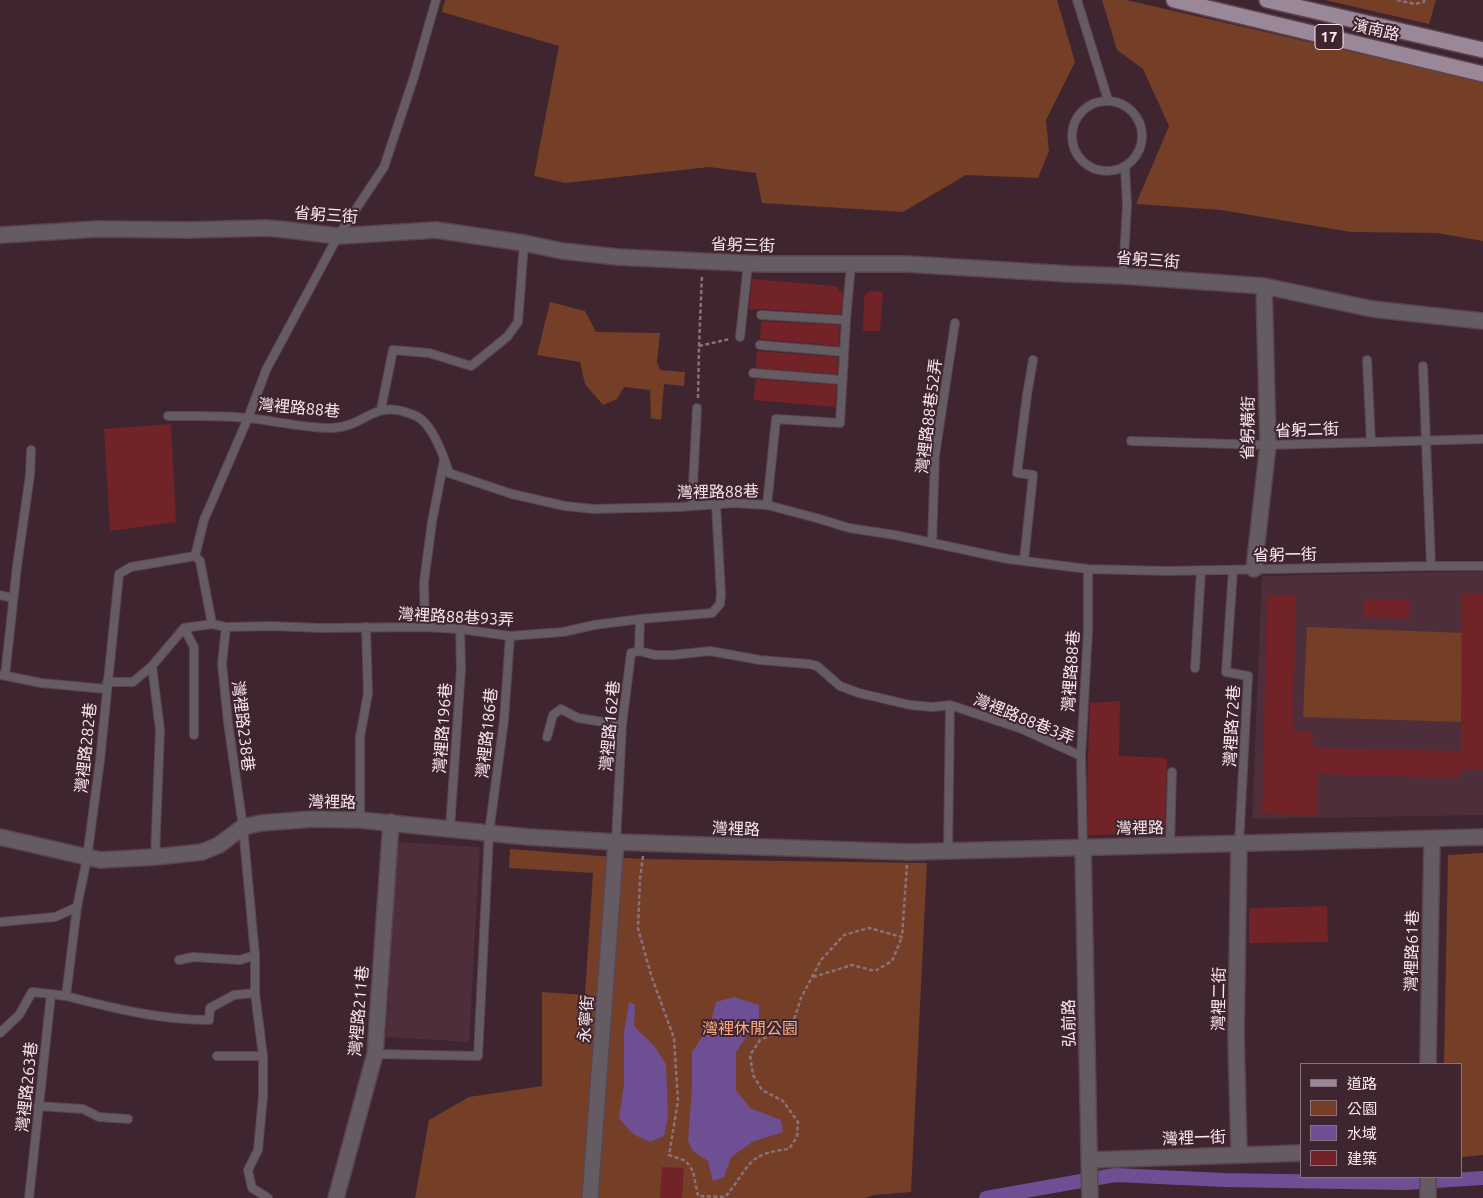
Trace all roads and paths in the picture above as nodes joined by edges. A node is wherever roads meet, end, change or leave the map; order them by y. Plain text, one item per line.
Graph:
1 (436, 0) edge
2 (1077, 0) edge
3 (1174, 0) edge
4 (1267, 0) edge
5 (1397, 0) edge
6 (1424, 0) edge
7 (1483, 50) edge
8 (1483, 74) edge
9 (1108, 100) junction
10 (1125, 167) junction
11 (0, 235) edge
12 (338, 236) junction
13 (524, 243) junction
14 (702, 261) junction
15 (748, 264) junction
16 (851, 264) junction
17 (1123, 276) junction
18 (1264, 286) junction
19 (761, 315) dead end
20 (846, 320) junction
21 (1483, 321) edge
22 (955, 323) dead end
23 (740, 338) joint
24 (760, 345) dead end
25 (699, 346) junction
26 (844, 352) junction
27 (1033, 360) dead end
28 (1367, 360) dead end
29 (1423, 366) dead end
30 (754, 373) dead end
31 (842, 380) junction
32 (697, 408) joint
33 (381, 409) junction
34 (168, 416) dead end
35 (248, 418) junction
36 (1483, 438) edge
37 (1426, 439) junction
38 (1131, 441) dead end
39 (1371, 442) junction
40 (1268, 445) junction
41 (31, 450) dead end
42 (445, 458) junction
43 (716, 504) junction
44 (692, 505) junction
45 (767, 505) junction
46 (932, 543) junction
47 (195, 556) junction
48 (1024, 560) junction
49 (1431, 566) junction
50 (1483, 566) edge
51 (1088, 569) junction
52 (1254, 569) junction
53 (1201, 570) junction
54 (1233, 570) junction
55 (0, 595) edge
56 (13, 598) junction
57 (640, 619) junction
58 (212, 624) junction
59 (226, 627) junction
60 (366, 627) junction
61 (425, 627) junction
62 (184, 628) junction
63 (460, 629) junction
64 (510, 636) junction
65 (639, 651) junction
66 (152, 666) junction
67 (1194, 668) dead end
68 (3, 675) edge
69 (107, 685) junction
70 (950, 705) junction
71 (622, 725) junction
72 (194, 735) dead end
73 (547, 737) dead end
74 (1080, 756) junction
75 (1172, 772) dead end
76 (360, 820) junction
77 (391, 822) junction
78 (243, 827) junction
79 (450, 828) junction
80 (489, 833) junction
81 (0, 837) edge
82 (1483, 837) edge
83 (1432, 839) junction
84 (616, 842) junction
85 (645, 843) junction
86 (1239, 844) junction
87 (1170, 845) junction
88 (1083, 847) junction
89 (948, 850) junction
90 (909, 852) junction
91 (155, 857) junction
92 (87, 858) junction
93 (76, 907) junction
94 (0, 922) edge
95 (902, 936) junction
96 (254, 955) junction
97 (179, 960) dead end
98 (812, 977) junction
99 (255, 993) junction
100 (51, 994) junction
101 (66, 996) junction
102 (0, 1033) edge
103 (375, 1054) junction
104 (217, 1056) dead end
105 (263, 1056) junction
106 (1428, 1063) edge
107 (38, 1106) junction
108 (128, 1120) dead end
109 (1300, 1153) edge
110 (1239, 1154) junction
111 (1089, 1160) junction
112 (1428, 1178) edge
113 (1429, 1195) edge
114 (709, 1197) edge
115 (29, 1198) edge
116 (268, 1198) edge
117 (336, 1198) edge
118 (590, 1198) edge
119 (1090, 1198) edge

1 - 12 lane
2 - 9 lane
3 - 8 main road, 濱南路 / 17
4 - 7 main road, 濱南路 / 17
5 - 6 path
9 - 10 lane
9 - 10 lane
10 - 17 lane
11 - 12 street, 省躬三街
12 - 13 street, 省躬三街
12 - 35 lane
13 - 14 street, 省躬三街
13 - 33 lane
14 - 15 street, 省躬三街
14 - 25 path
15 - 16 street, 省躬三街
15 - 23 lane
16 - 17 street, 省躬三街
16 - 20 lane
17 - 18 street, 省躬三街
18 - 21 street, 省躬三街
18 - 40 street, 省躬橫街
19 - 20 lane
20 - 26 lane
22 - 46 lane, 灣裡路88巷52弄
23 - 25 path
24 - 26 lane
25 - 32 path
26 - 31 lane
27 - 48 lane
28 - 39 lane
29 - 37 lane
30 - 31 lane
31 - 45 lane
32 - 44 lane
33 - 35 lane, 灣裡路88巷
33 - 42 lane, 灣裡路88巷
34 - 35 lane, 灣裡路88巷
35 - 47 lane
36 - 37 lane, 省躬二街
37 - 39 lane, 省躬二街
37 - 49 lane
38 - 40 lane, 省躬二街
39 - 40 lane, 省躬二街
40 - 52 street, 省躬橫街
41 - 56 lane
42 - 44 lane, 灣裡路88巷
42 - 61 lane
43 - 44 lane, 灣裡路88巷
43 - 45 lane, 灣裡路88巷
43 - 57 lane, 灣裡路88巷93弄
45 - 46 lane, 灣裡路88巷
46 - 48 lane, 灣裡路88巷
47 - 58 lane
47 - 69 lane
48 - 51 lane, 灣裡路88巷
49 - 50 lane, 省躬一街
49 - 52 lane, 省躬一街
51 - 53 lane, 省躬一街
51 - 74 lane, 灣裡路88巷
52 - 54 lane, 省躬一街
53 - 54 lane, 省躬一街
53 - 67 lane
54 - 86 lane, 灣裡路72巷
55 - 56 lane
56 - 68 lane
57 - 64 lane, 灣裡路88巷93弄
57 - 65 lane, 灣裡路162巷
58 - 59 lane, 灣裡路88巷93弄
58 - 62 lane, 灣裡路88巷93弄
59 - 60 lane, 灣裡路88巷93弄
59 - 78 lane, 灣裡路238巷
60 - 61 lane, 灣裡路88巷93弄
60 - 76 lane
61 - 63 lane, 灣裡路88巷93弄
62 - 66 lane
62 - 72 lane
63 - 64 lane, 灣裡路88巷93弄
63 - 79 lane, 灣裡路196巷
64 - 80 lane, 灣裡路186巷
65 - 70 lane, 灣裡路88巷3弄
65 - 71 lane, 灣裡路162巷
66 - 69 lane
66 - 91 lane
68 - 69 lane, 灣裡路282巷
69 - 92 lane, 灣裡路282巷
70 - 74 lane, 灣裡路88巷3弄
70 - 89 lane
71 - 73 lane
71 - 84 lane, 灣裡路162巷
74 - 88 lane, 灣裡路88巷
75 - 87 lane
76 - 77 street, 灣裡路
76 - 78 street, 灣裡路
77 - 79 street, 灣裡路
77 - 103 street, 灣裡路211巷
78 - 91 street, 灣裡路
78 - 96 lane, 灣裡路238巷
79 - 80 street, 灣裡路
80 - 84 street, 灣裡路
80 - 103 lane, 灣裡路186巷
81 - 92 street, 灣裡路
82 - 83 street, 灣裡路
83 - 86 street, 灣裡路
83 - 106 street, 灣裡路61巷
84 - 85 street, 灣裡路
84 - 118 street, 永寧街
85 - 90 street, 灣裡路
85 - 114 path
86 - 87 street, 灣裡路
86 - 110 street, 灣裡二街
87 - 88 street, 灣裡路
88 - 89 street, 灣裡路
88 - 111 street, 弘前路
89 - 90 street, 灣裡路
90 - 95 path
91 - 92 street, 灣裡路
92 - 93 lane
93 - 94 lane
93 - 101 lane
95 - 98 path
95 - 98 path
96 - 97 lane
96 - 99 lane, 灣裡路238巷
98 - 114 path
99 - 101 lane
99 - 105 lane, 灣裡路238巷
100 - 101 lane
100 - 102 lane
100 - 107 lane, 灣裡路263巷
103 - 117 street, 灣裡路211巷
104 - 105 lane
105 - 116 lane, 灣裡路238巷
107 - 108 lane
107 - 115 lane, 灣裡路263巷
109 - 110 street, 灣裡一街
110 - 111 street, 灣裡一街
111 - 119 street, 弘前路
112 - 113 street

